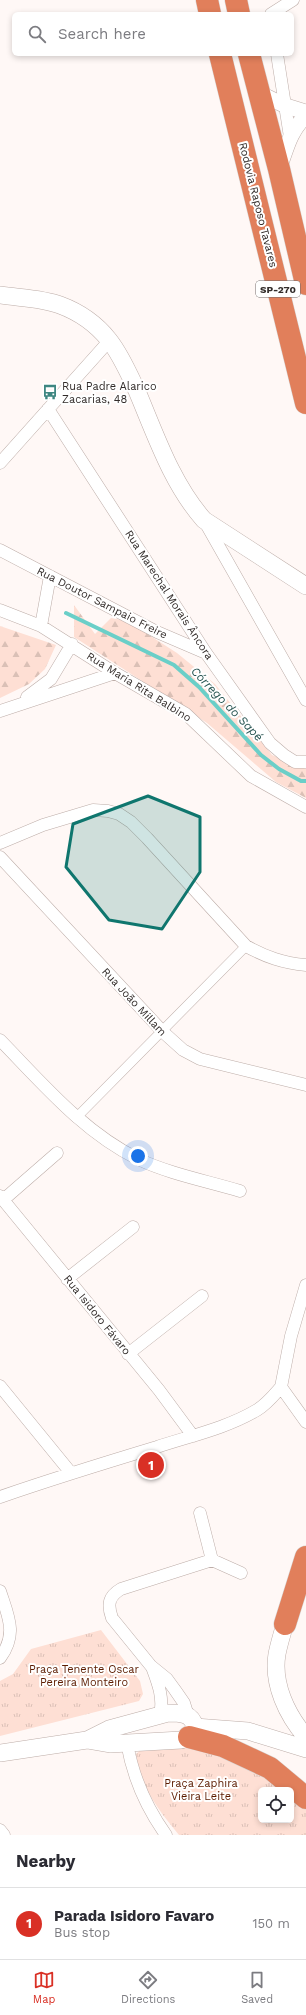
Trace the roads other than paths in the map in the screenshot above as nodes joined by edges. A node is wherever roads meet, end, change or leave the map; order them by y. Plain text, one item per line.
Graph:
1 (207, 0) edge
2 (236, 0) edge
3 (293, 0) edge
4 (210, 12) edge
5 (239, 12) edge
6 (274, 12) edge
7 (220, 56) edge
8 (250, 56) edge
9 (277, 56) edge
10 (259, 93) junction
11 (286, 106) junction
12 (306, 112) edge
13 (306, 116) edge
14 (290, 136) junction
15 (279, 169) junction
16 (302, 256) edge
17 (306, 284) edge
18 (0, 296) edge
19 (109, 341) junction
20 (306, 403) edge
21 (48, 409) junction
22 (2, 456) edge
23 (204, 520) junction
24 (0, 550) edge
25 (50, 576) junction
26 (306, 586) edge
27 (0, 610) edge
28 (41, 626) junction
29 (72, 644) junction
30 (206, 653) junction
31 (115, 673) junction
32 (306, 700) edge
33 (5, 708) edge
34 (306, 762) edge
35 (306, 807) edge
36 (0, 843) edge
37 (0, 857) edge
38 (246, 946) junction
39 (306, 965) edge
40 (162, 1032) junction
41 (0, 1040) edge
42 (306, 1085) edge
43 (76, 1118) junction
44 (57, 1153) dead end
45 (240, 1191) dead end
46 (2, 1198) edge
47 (133, 1227) dead end
48 (67, 1279) junction
49 (306, 1285) edge
50 (202, 1296) dead end
51 (128, 1354) junction
52 (0, 1386) edge
53 (281, 1387) junction
54 (306, 1422) edge
55 (193, 1436) junction
56 (71, 1473) junction
57 (0, 1497) edge
58 (200, 1513) dead end
59 (306, 1557) edge
60 (212, 1560) junction
61 (241, 1573) dead end
62 (0, 1591) edge
63 (306, 1596) edge
64 (285, 1624) junction
65 (0, 1658) edge
66 (151, 1666) junction
67 (160, 1715) junction
68 (130, 1723) junction
69 (191, 1727) junction
70 (306, 1736) edge
71 (87, 1740) junction
72 (127, 1743) junction
73 (306, 1749) edge
74 (0, 1752) edge
75 (306, 1798) edge
76 (0, 1830) edge
77 (4, 1835) edge
78 (166, 1835) edge

1 - 4 highway
2 - 5 highway
3 - 6 street
7 - 20 highway, Rodovia Raposo Tavares / SP-270
8 - 10 highway, SP-270
9 - 11 street
10 - 11 street
10 - 15 highway, SP-270
11 - 12 street
11 - 14 street
13 - 14 street
14 - 15 street
15 - 16 highway, SP-270
16 - 17 highway, SP-270
18 - 19 main road
19 - 21 street
19 - 23 main road
21 - 22 street
21 - 30 street, Rua Marechal Morais Âncora
23 - 26 main road
23 - 32 street
24 - 25 street, Rua Doutor Sampaio Freire
25 - 28 street
25 - 30 street, Rua Doutor Sampaio Freire
27 - 28 street, Rua Maria Rita Balbino
28 - 29 street, Rua Maria Rita Balbino
29 - 31 street, Rua Maria Rita Balbino
29 - 33 street
30 - 34 street, Rua Marechal Morais Âncora
31 - 33 street
31 - 35 street, Rua Maria Rita Balbino
36 - 38 street
37 - 40 street, Rua João Millam
38 - 39 street
38 - 40 street
40 - 42 street, Rua João Millam
40 - 43 street
41 - 43 street
43 - 45 street
44 - 46 street
46 - 48 street, Rua Isidoro Fávaro
47 - 48 street
48 - 51 street, Rua Isidoro Fávaro
49 - 53 street
50 - 51 street
51 - 55 street, Rua Isidoro Fávaro
52 - 56 street
53 - 54 street
53 - 55 street
55 - 56 street
56 - 57 street
58 - 60 street
59 - 64 highway
60 - 61 street
60 - 66 street
62 - 65 street
63 - 64 highway
64 - 70 main road
66 - 67 street
66 - 69 street
67 - 68 main road
67 - 69 main road
68 - 71 main road
68 - 72 main road
69 - 72 main road
69 - 73 main road
69 - 75 highway
71 - 72 main road
71 - 74 main road
72 - 78 street
76 - 77 street

